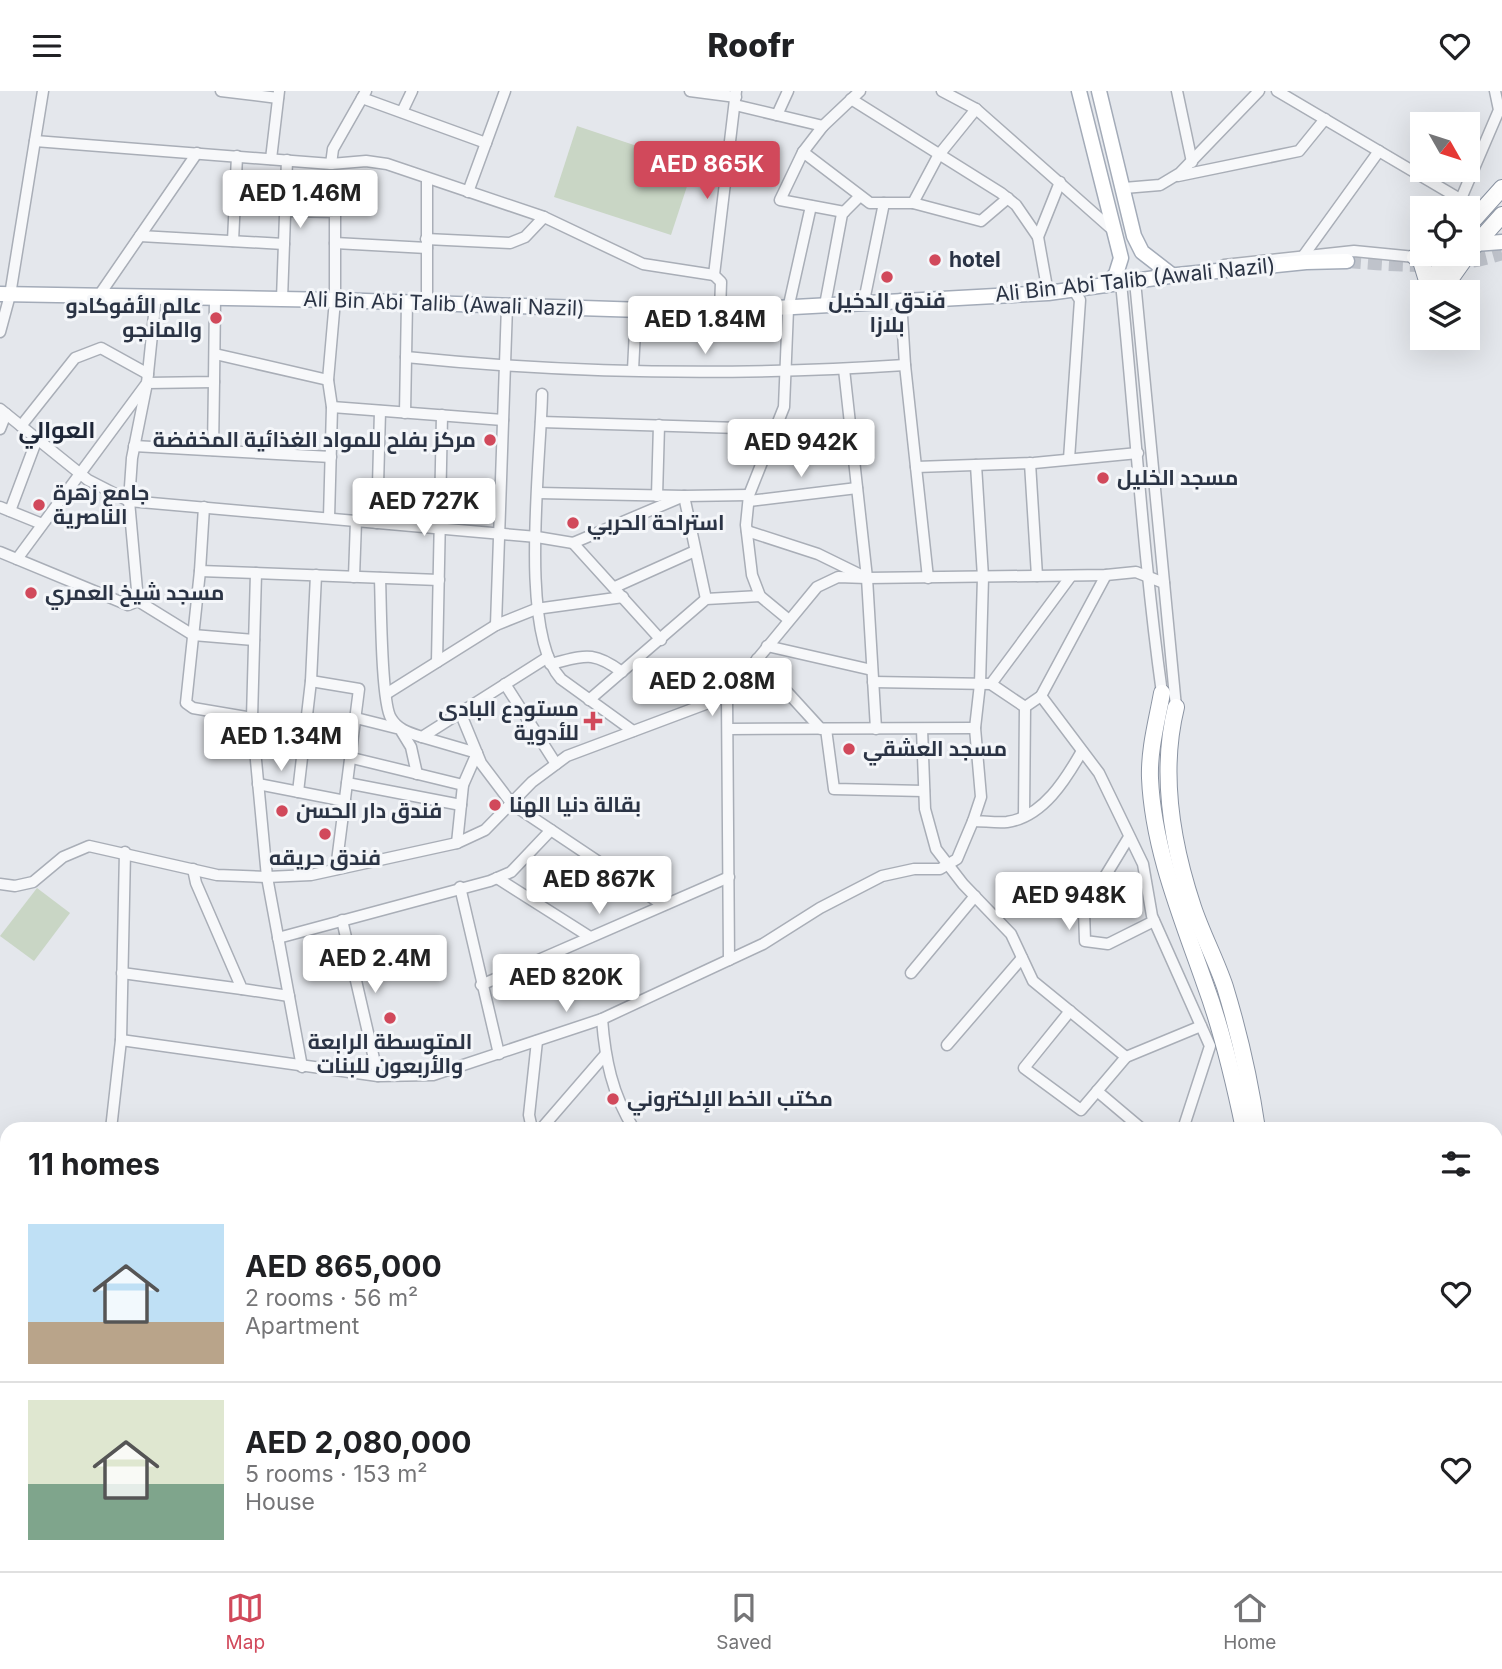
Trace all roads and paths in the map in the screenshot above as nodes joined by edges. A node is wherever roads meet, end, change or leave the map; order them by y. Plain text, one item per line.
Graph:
1 (43, 91) edge
2 (221, 91) edge
3 (412, 91) edge
4 (505, 91) edge
5 (690, 91) edge
6 (788, 91) edge
7 (860, 91) edge
8 (942, 91) edge
9 (1079, 91) edge
10 (1099, 91) edge
11 (1177, 91) edge
12 (1259, 91) edge
13 (1277, 91) edge
14 (1495, 91) edge
15 (279, 94) edge
16 (364, 94) edge
17 (736, 98) edge
18 (851, 99) junction
19 (976, 109) junction
20 (402, 112) junction
21 (778, 115) junction
22 (1325, 119) junction
23 (823, 126) junction
24 (35, 141) junction
25 (486, 143) junction
26 (1379, 151) junction
27 (803, 152) junction
28 (197, 153) junction
29 (237, 156) junction
30 (938, 156) junction
31 (271, 159) junction
32 (287, 160) junction
33 (1192, 162) junction
34 (331, 164) junction
35 (1174, 176) junction
36 (427, 178) junction
37 (1060, 182) junction
38 (1124, 188) junction
39 (1502, 188) edge
40 (468, 192) junction
41 (860, 196) junction
42 (1446, 196) edge
43 (1461, 196) edge
44 (1008, 198) junction
45 (913, 203) junction
46 (884, 204) junction
47 (811, 206) junction
48 (285, 211) junction
49 (844, 212) junction
50 (1480, 213) edge
51 (1502, 215) edge
52 (544, 217) junction
53 (1115, 232) junction
54 (140, 236) junction
55 (1038, 237) junction
56 (1480, 239) edge
57 (233, 241) junction
58 (1502, 242) edge
59 (335, 243) junction
60 (284, 244) junction
61 (426, 244) junction
62 (1480, 248) edge
63 (1304, 255) junction
64 (1410, 255) edge
65 (1347, 261) tunnel mouth
66 (1454, 266) edge
67 (714, 275) junction
68 (1175, 276) junction
69 (1440, 280) edge
70 (1121, 283) junction
71 (1073, 289) junction
72 (1048, 293) junction
73 (100, 294) junction
74 (5, 295) edge
75 (156, 296) junction
76 (215, 298) junction
77 (282, 299) junction
78 (901, 299) junction
79 (335, 300) junction
80 (864, 301) junction
81 (407, 302) junction
82 (428, 303) junction
83 (825, 305) junction
84 (507, 306) junction
85 (788, 309) junction
86 (636, 310) junction
87 (720, 311) junction
88 (0, 332) edge
89 (215, 354) junction
90 (406, 356) junction
91 (905, 365) junction
92 (505, 367) junction
93 (844, 369) junction
94 (633, 370) junction
95 (787, 373) junction
96 (147, 378) junction
97 (328, 380) junction
98 (214, 382) junction
99 (542, 394) dead end
100 (332, 407) junction
101 (380, 411) junction
102 (3, 412) edge
103 (405, 413) junction
104 (442, 415) junction
105 (503, 420) junction
106 (541, 422) junction
107 (659, 425) junction
108 (21, 426) junction
109 (0, 429) edge
110 (776, 429) junction
111 (37, 439) junction
112 (134, 446) junction
113 (213, 450) junction
114 (1138, 453) junction
115 (331, 457) junction
116 (1069, 459) junction
117 (1030, 463) junction
118 (976, 465) junction
119 (916, 467) junction
120 (80, 474) junction
121 (857, 488) junction
122 (538, 493) junction
123 (657, 496) junction
124 (684, 496) junction
125 (749, 498) junction
126 (129, 501) junction
127 (204, 507) junction
128 (5, 509) edge
129 (329, 518) junction
130 (356, 521) junction
131 (377, 523) junction
132 (43, 524) junction
133 (440, 528) junction
134 (747, 531) junction
135 (499, 533) junction
136 (537, 537) junction
137 (573, 543) junction
138 (695, 551) junction
139 (0, 552) edge
140 (17, 559) junction
141 (200, 571) junction
142 (256, 573) junction
143 (316, 575) junction
144 (1106, 575) junction
145 (1037, 576) junction
146 (1071, 576) junction
147 (1146, 576) junction
148 (354, 577) junction
149 (983, 577) junction
150 (380, 578) junction
151 (928, 578) junction
152 (867, 579) junction
153 (439, 580) junction
154 (1164, 583) junction
155 (615, 587) junction
156 (760, 596) junction
157 (623, 597) junction
158 (706, 599) junction
159 (138, 601) junction
160 (536, 609) junction
161 (789, 620) junction
162 (496, 625) junction
163 (193, 635) junction
164 (254, 640) junction
165 (660, 640) junction
166 (767, 646) junction
167 (757, 659) junction
168 (549, 661) junction
169 (437, 662) junction
170 (622, 672) junction
171 (873, 676) junction
172 (311, 681) junction
173 (505, 684) junction
174 (986, 684) junction
175 (1162, 693) joint
176 (386, 694) junction
177 (727, 696) junction
178 (1041, 696) junction
179 (589, 700) junction
180 (1176, 706) joint
181 (1025, 707) junction
182 (460, 712) junction
183 (252, 717) junction
184 (356, 718) junction
185 (975, 728) junction
186 (400, 729) junction
187 (729, 729) junction
188 (824, 729) junction
189 (876, 729) junction
190 (922, 729) junction
191 (633, 731) junction
192 (422, 737) junction
193 (1082, 751) junction
194 (477, 753) junction
195 (352, 758) junction
196 (556, 764) junction
197 (416, 774) junction
198 (258, 783) junction
199 (348, 783) junction
200 (463, 785) junction
201 (924, 791) junction
202 (298, 792) junction
203 (345, 801) junction
204 (513, 804) junction
205 (461, 805) junction
206 (1024, 815) junction
207 (973, 821) junction
208 (551, 830) junction
209 (1129, 837) junction
210 (457, 843) junction
211 (125, 852) junction
212 (948, 865) junction
213 (193, 869) junction
214 (336, 869) junction
215 (267, 877) junction
216 (729, 877) junction
217 (497, 878) junction
218 (1033, 879) dead end
219 (0, 884) edge
220 (460, 887) junction
221 (975, 897) junction
222 (663, 905) junction
223 (1084, 915) junction
224 (342, 920) junction
225 (1154, 921) junction
226 (590, 937) junction
227 (278, 938) junction
228 (1022, 958) junction
229 (729, 960) junction
230 (122, 973) junction
231 (911, 973) dead end
232 (481, 985) junction
233 (242, 989) junction
234 (289, 996) junction
235 (1070, 1011) junction
236 (601, 1019) junction
237 (1201, 1026) junction
238 (121, 1040) junction
239 (537, 1041) junction
240 (947, 1045) dead end
241 (499, 1054) junction
242 (605, 1055) junction
243 (1126, 1057) junction
244 (302, 1067) junction
245 (378, 1076) junction
246 (1097, 1091) junction
247 (112, 1122) edge
248 (530, 1122) edge
249 (547, 1122) edge
250 (630, 1122) edge
251 (1134, 1122) edge
252 (1185, 1122) edge
253 (1242, 1122) edge
254 (1256, 1122) edge

1 - 24 street
2 - 15 street
3 - 20 street
4 - 25 street
5 - 17 street
6 - 21 street
7 - 18 street
8 - 19 street
9 - 53 main road
10 - 38 main road
11 - 33 street
12 - 33 street
13 - 22 street
14 - 43 street
15 - 31 street
16 - 20 street
16 - 34 street
17 - 21 street
17 - 67 street
18 - 23 street
18 - 30 street
19 - 30 street
19 - 37 street
20 - 25 street
21 - 23 street
22 - 26 street
22 - 35 street
23 - 27 street
24 - 28 street
24 - 74 street
25 - 40 street
26 - 42 street
26 - 63 street
27 - 41 street
27 - 47 street
28 - 29 street
28 - 54 street
29 - 31 street
29 - 57 street
30 - 44 street
30 - 45 street
31 - 32 street
32 - 34 street
32 - 48 street
33 - 35 street
34 - 36 street
35 - 38 street
36 - 40 street
36 - 61 street
37 - 53 street
37 - 55 street
38 - 68 main road
39 - 50 highway
40 - 52 street
41 - 46 street
41 - 49 street
44 - 45 street
44 - 55 street
45 - 46 street
46 - 80 street
47 - 49 street
47 - 85 street
48 - 59 street
48 - 60 street
49 - 83 street
51 - 56 highway
52 - 61 street
52 - 67 street
53 - 70 main road
54 - 57 street
54 - 73 street
55 - 72 street
57 - 60 street
58 - 62 main road
59 - 61 street
59 - 79 street
60 - 77 street
61 - 82 street
63 - 64 street
63 - 68 street
65 - 68 main road, Ali Bin Abi Talib (Awali Nazil)
66 - 69 highway
67 - 87 street
68 - 70 main road, Ali Bin Abi Talib (Awali Nazil)
70 - 71 main road, Ali Bin Abi Talib (Awali Nazil)
70 - 114 street
70 - 154 street
71 - 72 main road, Ali Bin Abi Talib (Awali Nazil)
71 - 116 street
72 - 78 main road, Ali Bin Abi Talib (Awali Nazil)
73 - 74 main road, Ali Bin Abi Talib (Awali Nazil)
73 - 75 main road, Ali Bin Abi Talib (Awali Nazil)
74 - 88 street
75 - 76 main road, Ali Bin Abi Talib (Awali Nazil)
75 - 96 street
76 - 77 main road, Ali Bin Abi Talib (Awali Nazil)
76 - 89 street
77 - 79 main road, Ali Bin Abi Talib (Awali Nazil)
78 - 80 main road, Ali Bin Abi Talib (Awali Nazil)
78 - 91 street
79 - 81 main road, Ali Bin Abi Talib (Awali Nazil)
79 - 97 street
80 - 83 main road, Ali Bin Abi Talib (Awali Nazil)
81 - 82 main road, Ali Bin Abi Talib (Awali Nazil)
81 - 90 street
82 - 84 main road, Ali Bin Abi Talib (Awali Nazil)
83 - 85 main road, Ali Bin Abi Talib (Awali Nazil)
84 - 86 main road, Ali Bin Abi Talib (Awali Nazil)
84 - 92 street
85 - 87 main road, Ali Bin Abi Talib (Awali Nazil)
85 - 95 street
86 - 87 main road, Ali Bin Abi Talib (Awali Nazil)
86 - 94 street
89 - 97 street
89 - 98 street
90 - 92 street
90 - 103 street
91 - 93 street
91 - 119 street
92 - 94 street
92 - 105 street
93 - 95 street
93 - 121 street
94 - 95 street
95 - 110 street
96 - 98 street
96 - 108 street
96 - 112 street
96 - 120 street
97 - 100 street
98 - 113 street
99 - 106 street
100 - 101 street
100 - 115 street
101 - 103 street
101 - 131 street
102 - 108 street
102 - 109 street
103 - 104 street
104 - 105 street
104 - 133 street
105 - 135 street
106 - 107 street
106 - 122 street
107 - 110 street
107 - 123 street
108 - 111 street
110 - 125 street
111 - 120 street
111 - 128 street
112 - 113 street
112 - 126 street
113 - 115 street
114 - 116 street
114 - 147 street
115 - 129 street
116 - 117 street
117 - 118 street
117 - 145 street
118 - 119 street
118 - 149 street
119 - 151 street
120 - 126 street
120 - 132 street
121 - 125 street
121 - 152 street
122 - 123 street
122 - 136 street
123 - 124 street
124 - 125 street
124 - 137 street
124 - 138 street
125 - 134 street
126 - 127 street
126 - 159 street
127 - 129 street
127 - 141 street
128 - 132 street
129 - 130 street
130 - 131 street
130 - 148 street
131 - 133 street
132 - 140 street
133 - 135 street
133 - 153 street
134 - 152 street
134 - 156 street
135 - 136 street
135 - 162 street
136 - 137 street
136 - 160 street
137 - 155 street
138 - 155 street
138 - 158 street
139 - 140 street
140 - 159 street
141 - 142 street
141 - 163 street
142 - 143 street
142 - 164 street
143 - 148 street
143 - 172 street
144 - 146 street
144 - 147 street
144 - 178 street
145 - 146 street
145 - 149 street
146 - 174 street
147 - 154 street
147 - 175 street
148 - 150 street
149 - 151 street
149 - 174 street
150 - 153 street
150 - 176 street
151 - 152 street
152 - 161 street
152 - 171 street
153 - 169 street
154 - 180 street
155 - 157 street
156 - 158 street
156 - 161 street
157 - 160 street
157 - 165 street
158 - 165 street
159 - 163 street
160 - 162 street
160 - 168 street
161 - 166 street
162 - 169 street
163 - 164 street
163 - 183 street
164 - 183 street
165 - 170 street
166 - 167 street
166 - 171 street
167 - 177 street
167 - 188 street
168 - 170 street
168 - 173 street
168 - 179 street
169 - 176 street
170 - 179 street
171 - 174 street
171 - 189 street
172 - 184 street
172 - 202 street
173 - 182 street
173 - 196 street
174 - 181 street
174 - 185 street
175 - 253 highway
176 - 186 street
177 - 187 street
177 - 191 street
178 - 181 street
178 - 193 street
179 - 191 street
180 - 254 highway
181 - 206 street
182 - 192 street
182 - 194 street
183 - 198 street
184 - 186 street
184 - 195 street
185 - 190 street
185 - 207 street
186 - 192 street
186 - 197 street
187 - 188 street
187 - 216 street
188 - 189 street
188 - 201 street
189 - 190 street
190 - 201 street
191 - 196 street
192 - 194 street
193 - 206 street
193 - 209 street
194 - 200 street
194 - 204 street
195 - 197 street
195 - 199 street
196 - 204 street
197 - 200 street
198 - 202 street
198 - 215 street
199 - 203 street
199 - 205 street
200 - 205 street
201 - 212 street
202 - 203 street
203 - 214 street
204 - 208 street
204 - 210 street
205 - 210 street
206 - 207 street
207 - 212 street
208 - 217 street
208 - 222 street
209 - 223 street
209 - 225 street
210 - 214 street
211 - 213 street
211 - 219 street
211 - 230 street
212 - 221 street
212 - 229 street
213 - 215 street
213 - 233 street
214 - 215 street
215 - 227 street
216 - 222 street
216 - 229 street
217 - 220 street
217 - 226 street
218 - 223 street
220 - 224 street
220 - 232 street
221 - 228 street
221 - 231 street
222 - 226 street
223 - 225 street
224 - 227 street
224 - 245 street
225 - 237 street
226 - 232 street
227 - 234 street
228 - 235 street
228 - 240 street
229 - 236 street
230 - 233 street
230 - 238 street
232 - 241 street
233 - 234 street
234 - 244 street
235 - 243 street
235 - 246 street
236 - 239 street
236 - 242 street
237 - 243 street
237 - 252 street
238 - 244 street
238 - 247 street
239 - 241 street
239 - 248 street
241 - 245 street
242 - 249 street
242 - 250 street
243 - 246 street
244 - 245 street
246 - 251 street

